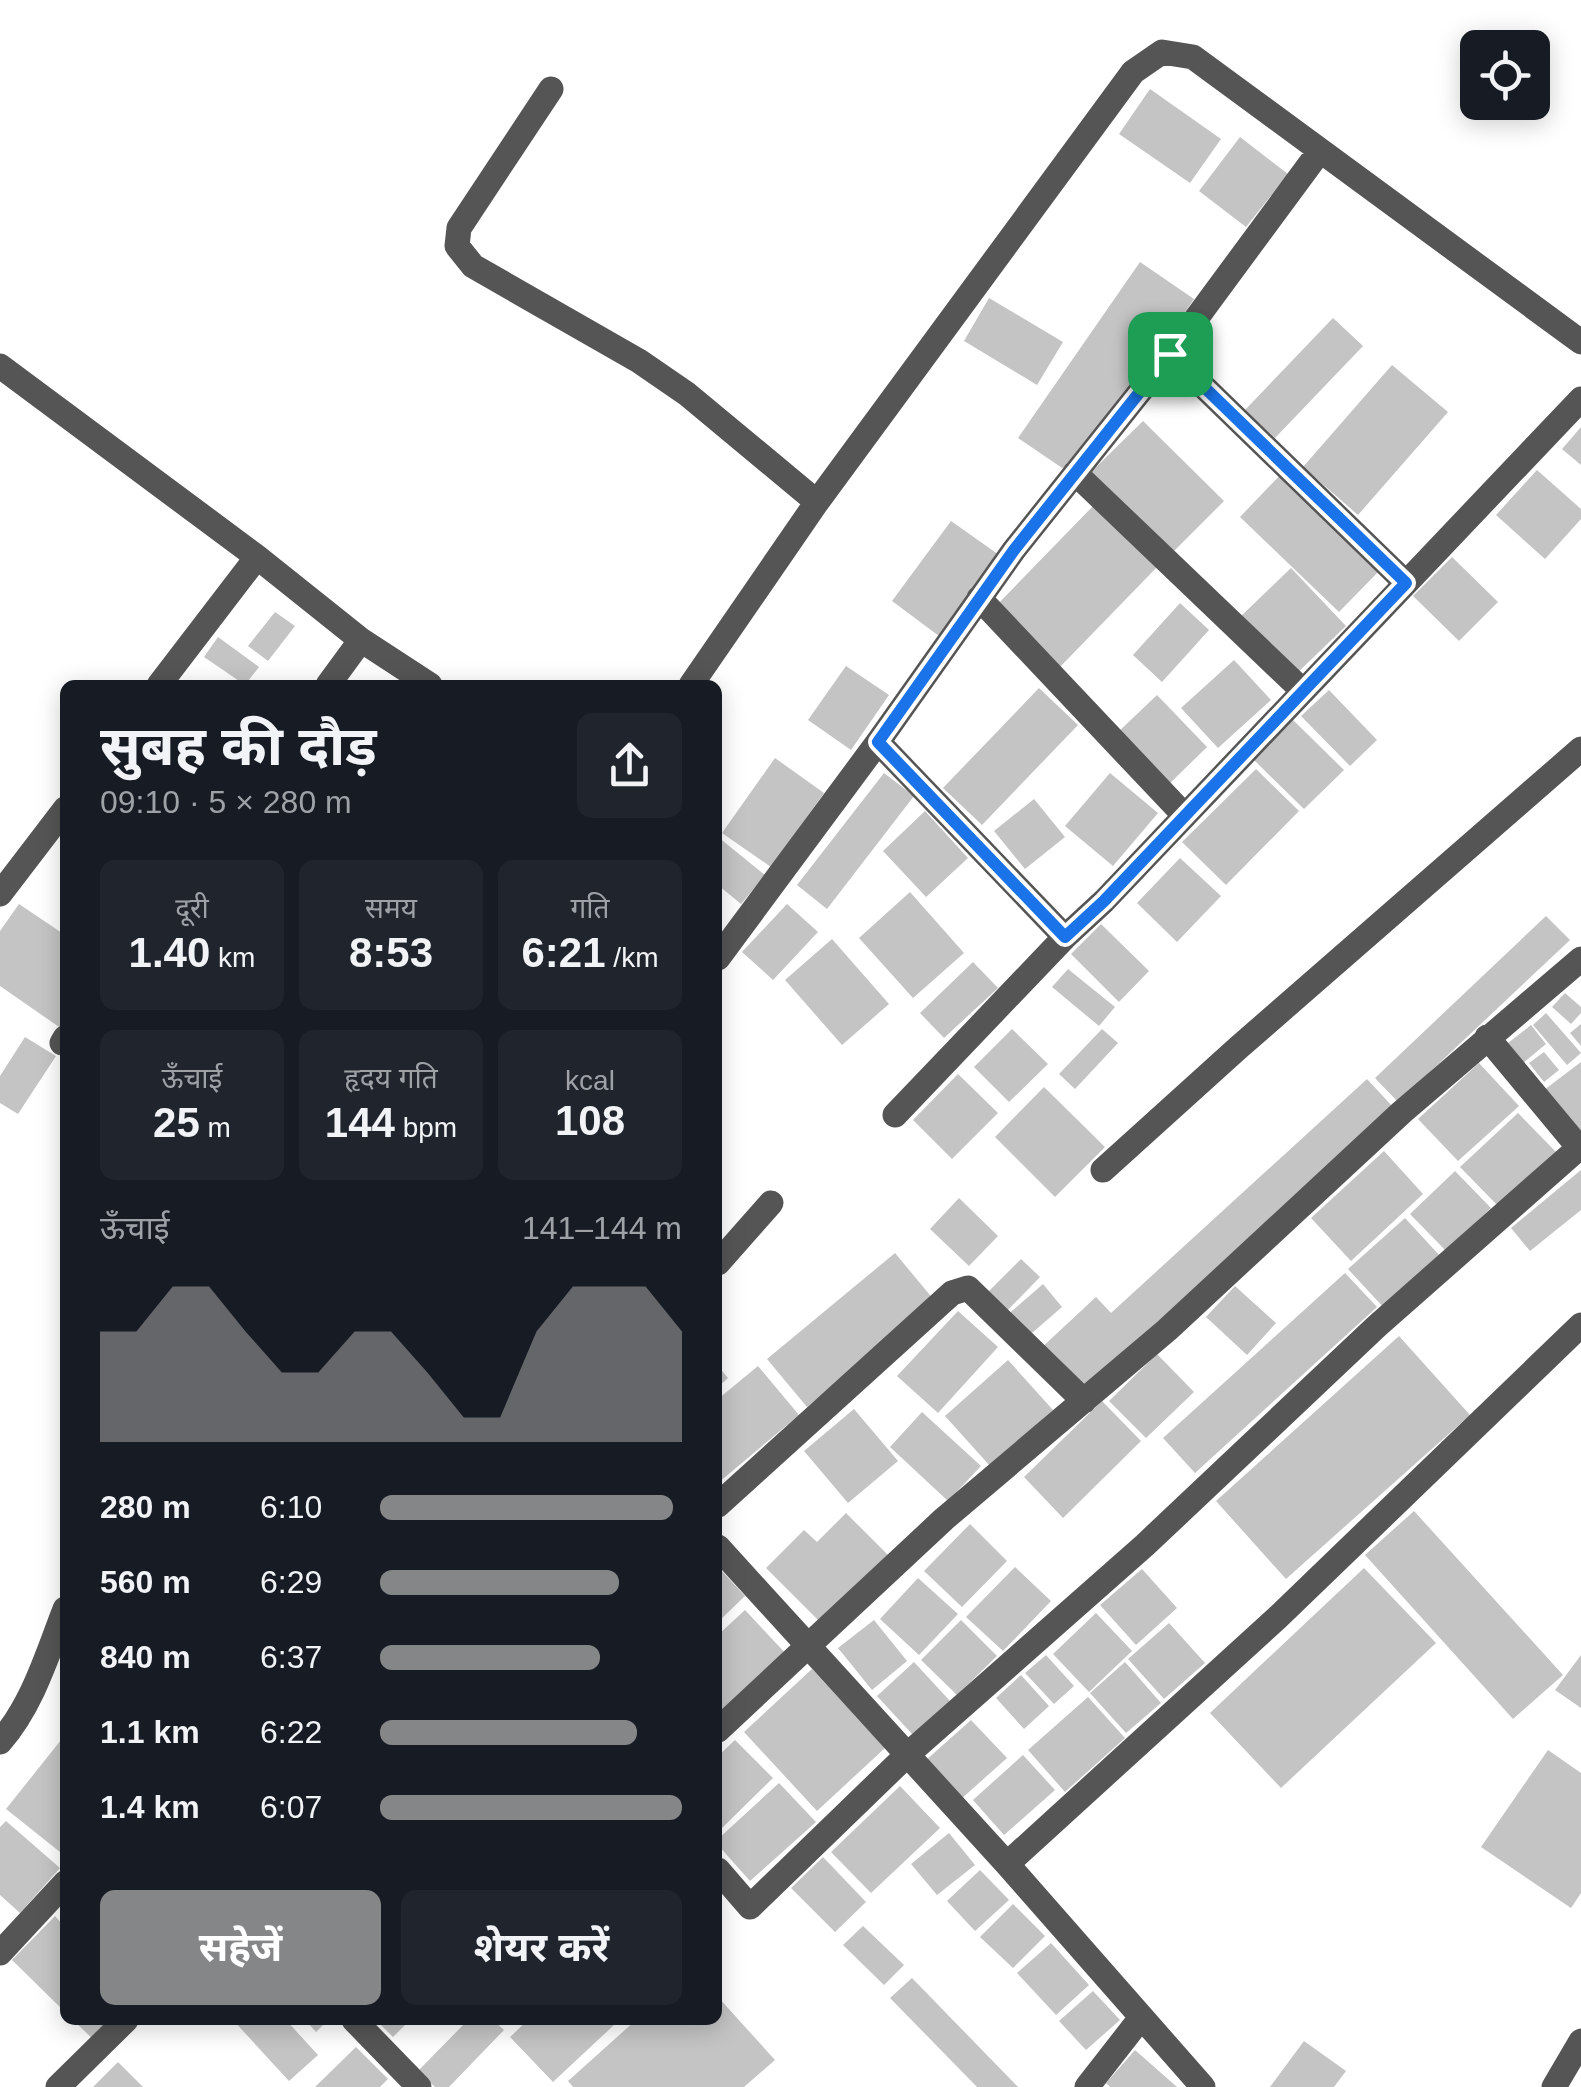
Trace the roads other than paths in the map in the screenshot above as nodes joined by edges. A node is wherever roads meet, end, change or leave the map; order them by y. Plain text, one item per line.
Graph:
1 (551, 89) dead end
2 (1319, 152) junction
3 (1581, 342) edge
4 (1170, 354) junction
5 (0, 366) edge
6 (1581, 399) edge
7 (1075, 473) junction
8 (817, 502) junction
9 (257, 556) junction
10 (1406, 583) junction
11 (980, 598) junction
12 (361, 640) junction
13 (163, 680) edge
14 (332, 680) edge
15 (422, 680) edge
16 (693, 680) edge
17 (1303, 691) junction
18 (878, 742) junction
19 (1581, 749) edge
20 (60, 815) edge
21 (1184, 816) junction
22 (0, 894) edge
23 (1065, 937) junction
24 (722, 953) edge
25 (1581, 959) edge
26 (1487, 1037) junction
27 (895, 1115) dead end
28 (1580, 1148) edge
29 (1103, 1170) dead end
30 (772, 1202) dead end
31 (722, 1259) edge
32 (1581, 1325) edge
33 (1084, 1400) junction
34 (722, 1501) edge
35 (722, 1551) edge
36 (60, 1622) edge
37 (810, 1648) junction
38 (722, 1726) edge
39 (0, 1742) edge
40 (907, 1756) junction
41 (1007, 1864) junction
42 (722, 1874) edge
43 (60, 1889) edge
44 (0, 1953) edge
45 (1140, 2019) junction
46 (121, 2025) edge
47 (359, 2025) edge
48 (1581, 2041) edge
49 (58, 2087) edge
50 (418, 2087) edge
51 (1087, 2087) edge
52 (1202, 2087) edge
53 (1554, 2087) edge

1 - 8 street
2 - 3 street
2 - 4 street
2 - 8 street
4 - 7 street
4 - 10 street
5 - 9 street
6 - 10 street
7 - 11 street
7 - 17 street
8 - 16 street
9 - 12 street
9 - 13 street
10 - 17 street
11 - 18 street
11 - 21 street
12 - 14 street
12 - 15 street
17 - 21 street
18 - 23 street
18 - 24 street
19 - 29 street
20 - 22 street
21 - 23 street
23 - 27 street
25 - 26 street
26 - 28 street
26 - 33 street
28 - 40 street
30 - 31 street
32 - 41 street
33 - 34 street
33 - 37 street
35 - 37 street
36 - 39 street
37 - 38 street
37 - 40 street
40 - 41 street
40 - 42 street
41 - 45 street
43 - 44 street
45 - 51 street
45 - 52 street
46 - 49 street
47 - 50 street
48 - 53 street

